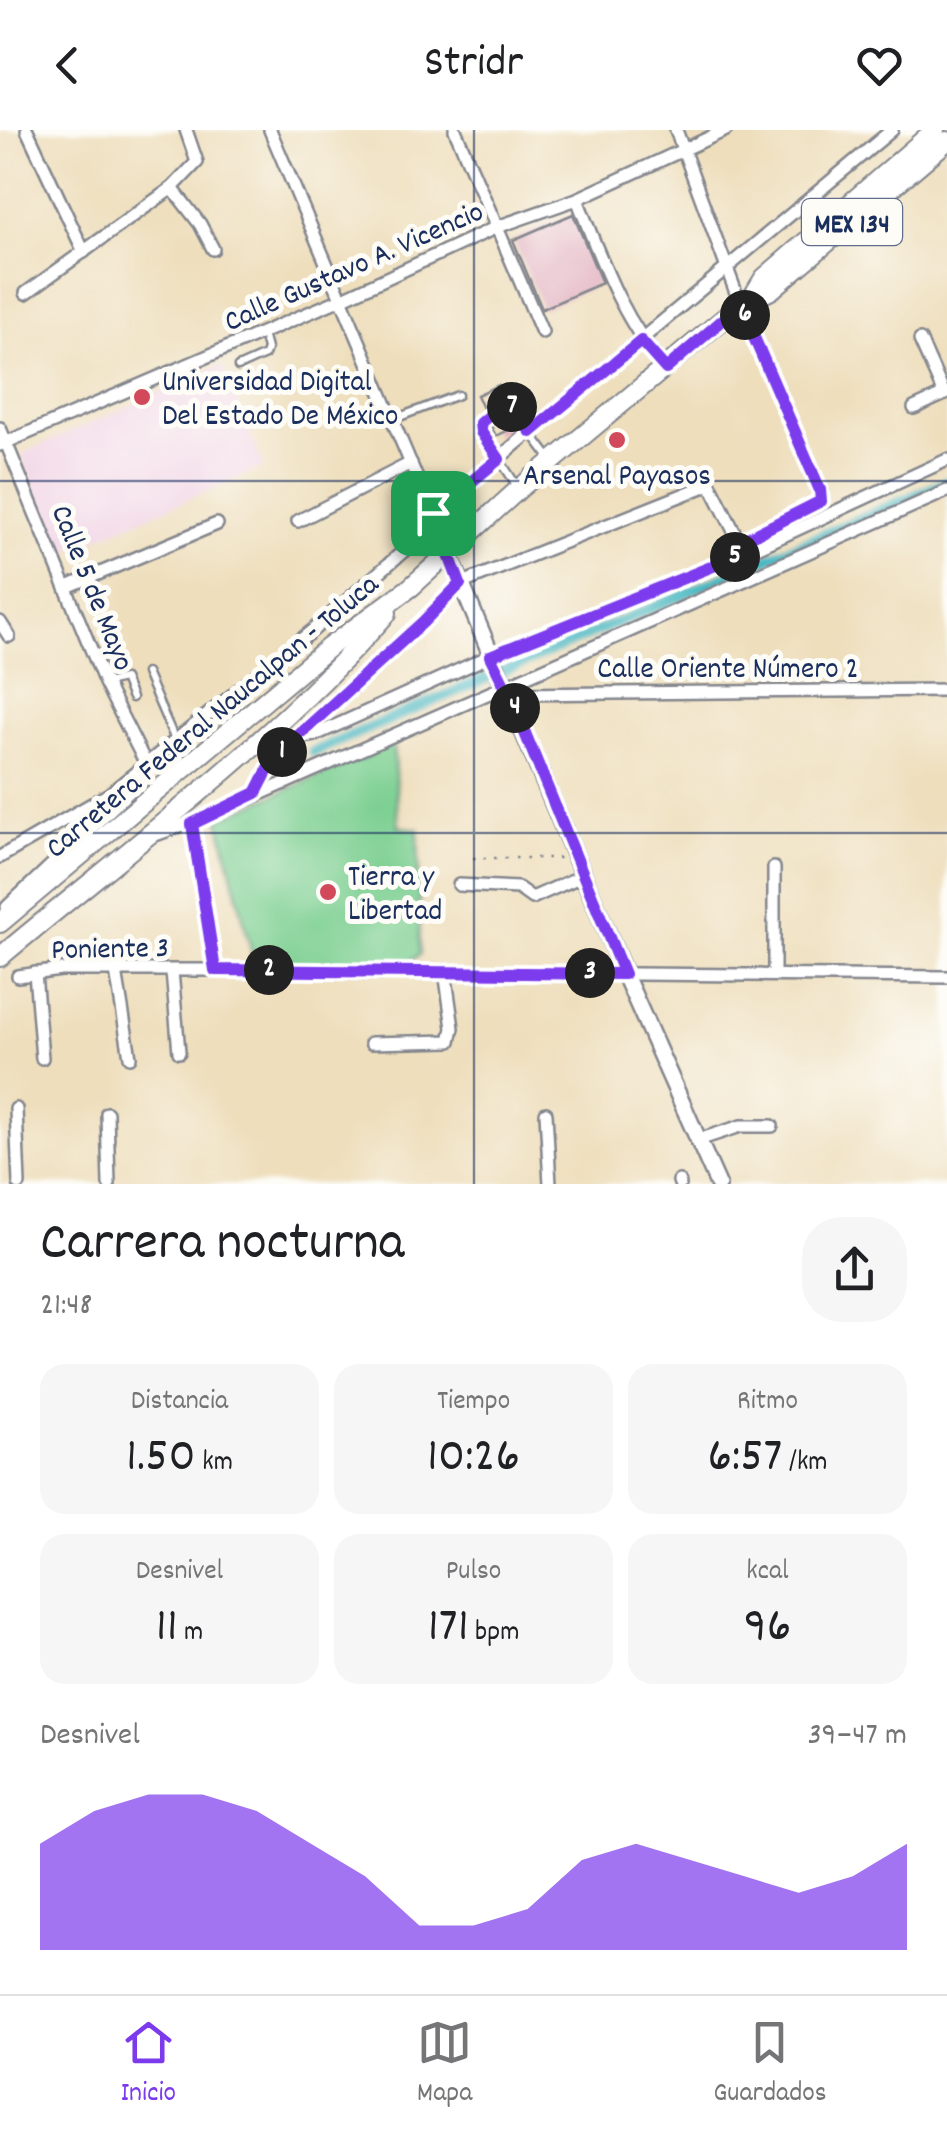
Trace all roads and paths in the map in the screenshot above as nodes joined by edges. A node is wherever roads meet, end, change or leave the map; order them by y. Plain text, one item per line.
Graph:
1 (27, 130) edge
2 (186, 130) edge
3 (270, 130) edge
4 (454, 130) edge
5 (676, 130) edge
6 (726, 130) edge
7 (892, 130) edge
8 (935, 130) edge
9 (947, 142) edge
10 (684, 148) junction
11 (172, 188) junction
12 (577, 199) junction
13 (497, 227) junction
14 (213, 249) dead end
15 (84, 252) junction
16 (727, 269) junction
17 (26, 293) dead end
18 (341, 299) junction
19 (747, 300) junction
20 (542, 332) dead end
21 (262, 333) junction
22 (920, 340) dead end
23 (641, 341) junction
24 (238, 367) dead end
25 (666, 369) junction
26 (945, 394) edge
27 (458, 395) dead end
28 (914, 408) dead end
29 (393, 420) junction
30 (0, 428) edge
31 (531, 432) junction
32 (3, 444) edge
33 (499, 459) junction
34 (947, 460) edge
35 (411, 463) junction
36 (554, 463) junction
37 (519, 489) junction
38 (947, 491) edge
39 (435, 518) junction
40 (298, 521) dead end
41 (217, 524) dead end
42 (743, 547) junction
43 (449, 554) junction
44 (460, 584) junction
45 (410, 586) junction
46 (67, 587) junction
47 (0, 622) edge
48 (9, 636) dead end
49 (146, 673) dead end
50 (499, 676) junction
51 (105, 683) junction
52 (947, 690) edge
53 (132, 698) dead end
54 (296, 738) junction
55 (176, 741) junction
56 (146, 764) junction
57 (256, 793) junction
58 (192, 824) junction
59 (132, 846) junction
60 (4, 850) edge
61 (473, 858) dead end
62 (576, 858) junction
63 (774, 868) dead end
64 (584, 875) junction
65 (459, 885) dead end
66 (37, 894) junction
67 (4, 909) edge
68 (0, 923) edge
69 (0, 957) edge
70 (215, 970) junction
71 (116, 971) junction
72 (172, 971) junction
73 (445, 971) junction
74 (34, 974) junction
75 (624, 974) junction
76 (774, 975) junction
77 (18, 976) dead end
78 (947, 977) edge
79 (371, 1043) dead end
80 (179, 1052) dead end
81 (130, 1057) dead end
82 (42, 1058) dead end
83 (16, 1109) dead end
84 (546, 1113) dead end
85 (107, 1114) dead end
86 (772, 1126) dead end
87 (698, 1140) junction
88 (19, 1184) edge
89 (109, 1184) edge
90 (550, 1184) edge
91 (718, 1184) edge

1 - 15 street
2 - 11 street
3 - 18 street
4 - 13 street
5 - 10 street
6 - 10 street, Calle Gustavo A. Vicencio
7 - 16 street
8 - 19 main road, Carretera Federal Naucalpan - Toluca / MEX 134
9 - 19 main road, Carretera Federal Naucalpan - Toluca / MEX 134
10 - 12 street, Calle Gustavo A. Vicencio
10 - 16 street
11 - 14 street
11 - 15 street
12 - 13 street, Calle Gustavo A. Vicencio
12 - 23 street
13 - 18 street, Calle Gustavo A. Vicencio
13 - 20 street
15 - 17 street
16 - 19 street
16 - 23 street
18 - 21 street, Calle Gustavo A. Vicencio
18 - 29 street
19 - 25 main road, Carretera Federal Naucalpan - Toluca / MEX 134
19 - 42 street
21 - 24 lane
21 - 32 street, Calle Gustavo A. Vicencio
22 - 26 street
23 - 25 street
23 - 31 street
25 - 36 main road, Carretera Federal Naucalpan - Toluca / MEX 134
26 - 28 street
27 - 29 lane
29 - 35 street
30 - 32 street, Calle 5 de Mayo
31 - 33 street
31 - 33 lane
31 - 36 lane
32 - 46 street, Calle 5 de Mayo
33 - 37 lane
33 - 39 street
34 - 42 street
35 - 39 street
35 - 40 street
36 - 37 main road, Carretera Federal Naucalpan - Toluca / MEX 134
37 - 43 main road, Carretera Federal Naucalpan - Toluca / MEX 134
38 - 50 street
39 - 43 street
39 - 55 street
41 - 46 street
42 - 44 street
42 - 50 street
43 - 44 street
43 - 45 main road, Carretera Federal Naucalpan - Toluca / MEX 134
44 - 50 street
44 - 54 street
45 - 59 main road, Carretera Federal Naucalpan - Toluca / MEX 134
45 - 66 main road, Carretera Federal Naucalpan - Toluca / MEX 134
46 - 51 street, Calle 5 de Mayo
47 - 48 street
49 - 55 lane
50 - 52 street, Calle Oriente Número 2
50 - 54 street
50 - 57 street
50 - 62 street
51 - 53 lane
51 - 56 street, Calle 5 de Mayo
54 - 57 street
55 - 56 street
56 - 60 street
56 - 67 street
57 - 58 street
58 - 59 street
58 - 70 street
59 - 69 main road, Carretera Federal Naucalpan - Toluca / MEX 134
61 - 62 path
62 - 64 street
63 - 76 street
64 - 65 street
64 - 75 street
66 - 67 street
66 - 68 main road, Carretera Federal Naucalpan - Toluca / MEX 134
70 - 72 street, Poniente 3
70 - 73 street, Poniente 3
71 - 72 street, Poniente 3
71 - 74 street, Poniente 3
71 - 81 street
72 - 80 street
73 - 75 street, Poniente 3
73 - 79 street
74 - 77 street, Poniente 3
74 - 82 street
75 - 76 street, Poniente 3
75 - 87 street
76 - 78 street, Poniente 3
83 - 88 street
84 - 90 street
85 - 89 street
86 - 87 street
87 - 91 street

